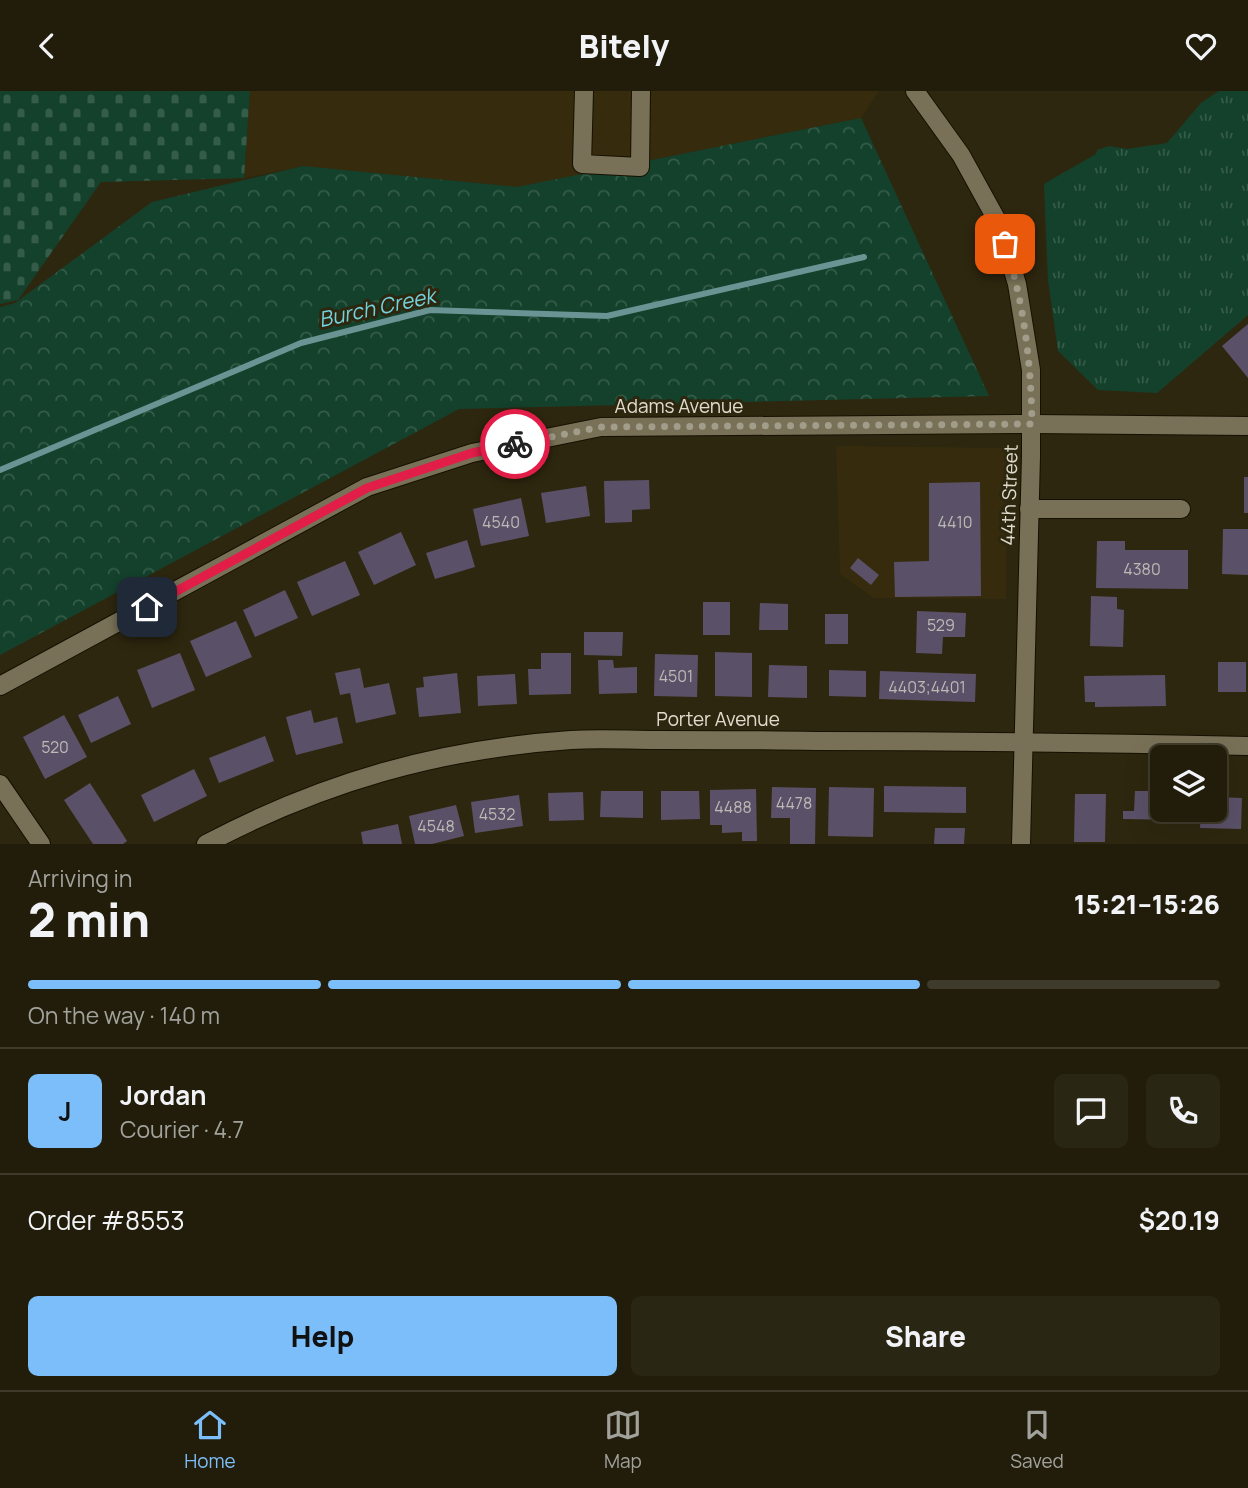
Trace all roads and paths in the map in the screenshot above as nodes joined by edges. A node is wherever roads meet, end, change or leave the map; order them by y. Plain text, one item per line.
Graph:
1 (584, 91) edge
2 (641, 91) edge
3 (915, 91) edge
4 (1032, 424) junction
5 (1248, 426) edge
6 (1029, 509) junction
7 (1181, 509) dead end
8 (0, 686) edge
9 (1022, 741) junction
10 (1248, 746) edge
11 (0, 784) edge
12 (41, 844) edge
13 (206, 844) edge
14 (1021, 844) edge

1 - 2 street
3 - 4 street, 44th Street
4 - 5 street, Adams Avenue
4 - 6 street, 44th Street
4 - 8 street, Adams Avenue
6 - 7 street
6 - 9 street, 44th Street
9 - 10 street, Porter Avenue
9 - 13 street, Porter Avenue
9 - 14 street, 44th Street
11 - 12 street

